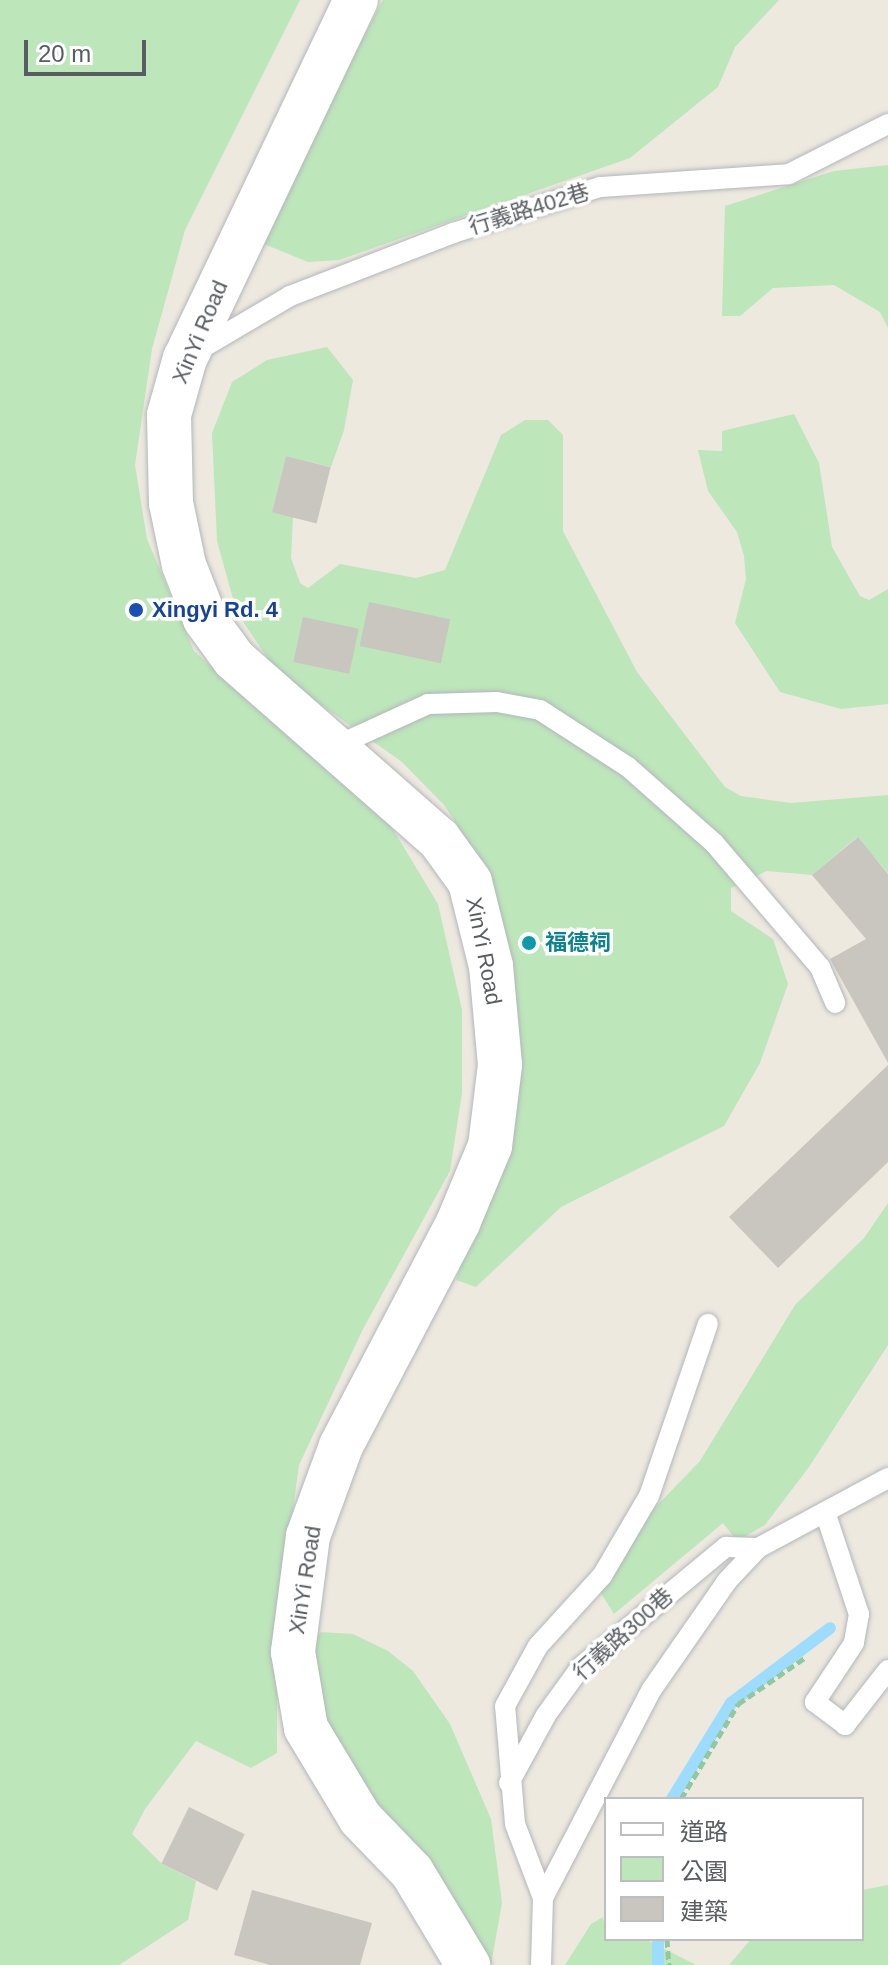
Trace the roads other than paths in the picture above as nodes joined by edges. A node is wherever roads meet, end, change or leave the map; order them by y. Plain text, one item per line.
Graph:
1 (356, 0) edge
2 (888, 124) edge
3 (185, 358) junction
4 (336, 746) junction
5 (835, 1003) dead end
6 (708, 1324) dead end
7 (888, 1478) edge
8 (825, 1512) junction
9 (758, 1548) junction
10 (888, 1670) edge
11 (509, 1783) junction
12 (543, 1898) junction
13 (468, 1965) edge
14 (541, 1965) edge

1 - 3 street, XinYi Road
2 - 3 lane, 行義路402巷
3 - 4 street, XinYi Road
4 - 5 lane
4 - 13 street, XinYi Road
6 - 11 lane
7 - 8 lane, 行義路300巷
8 - 9 lane, 行義路300巷
8 - 10 lane
9 - 11 lane, 行義路300巷
9 - 12 lane, 行義路300巷
11 - 12 lane, 行義路300巷
12 - 14 lane, 行義路300巷

